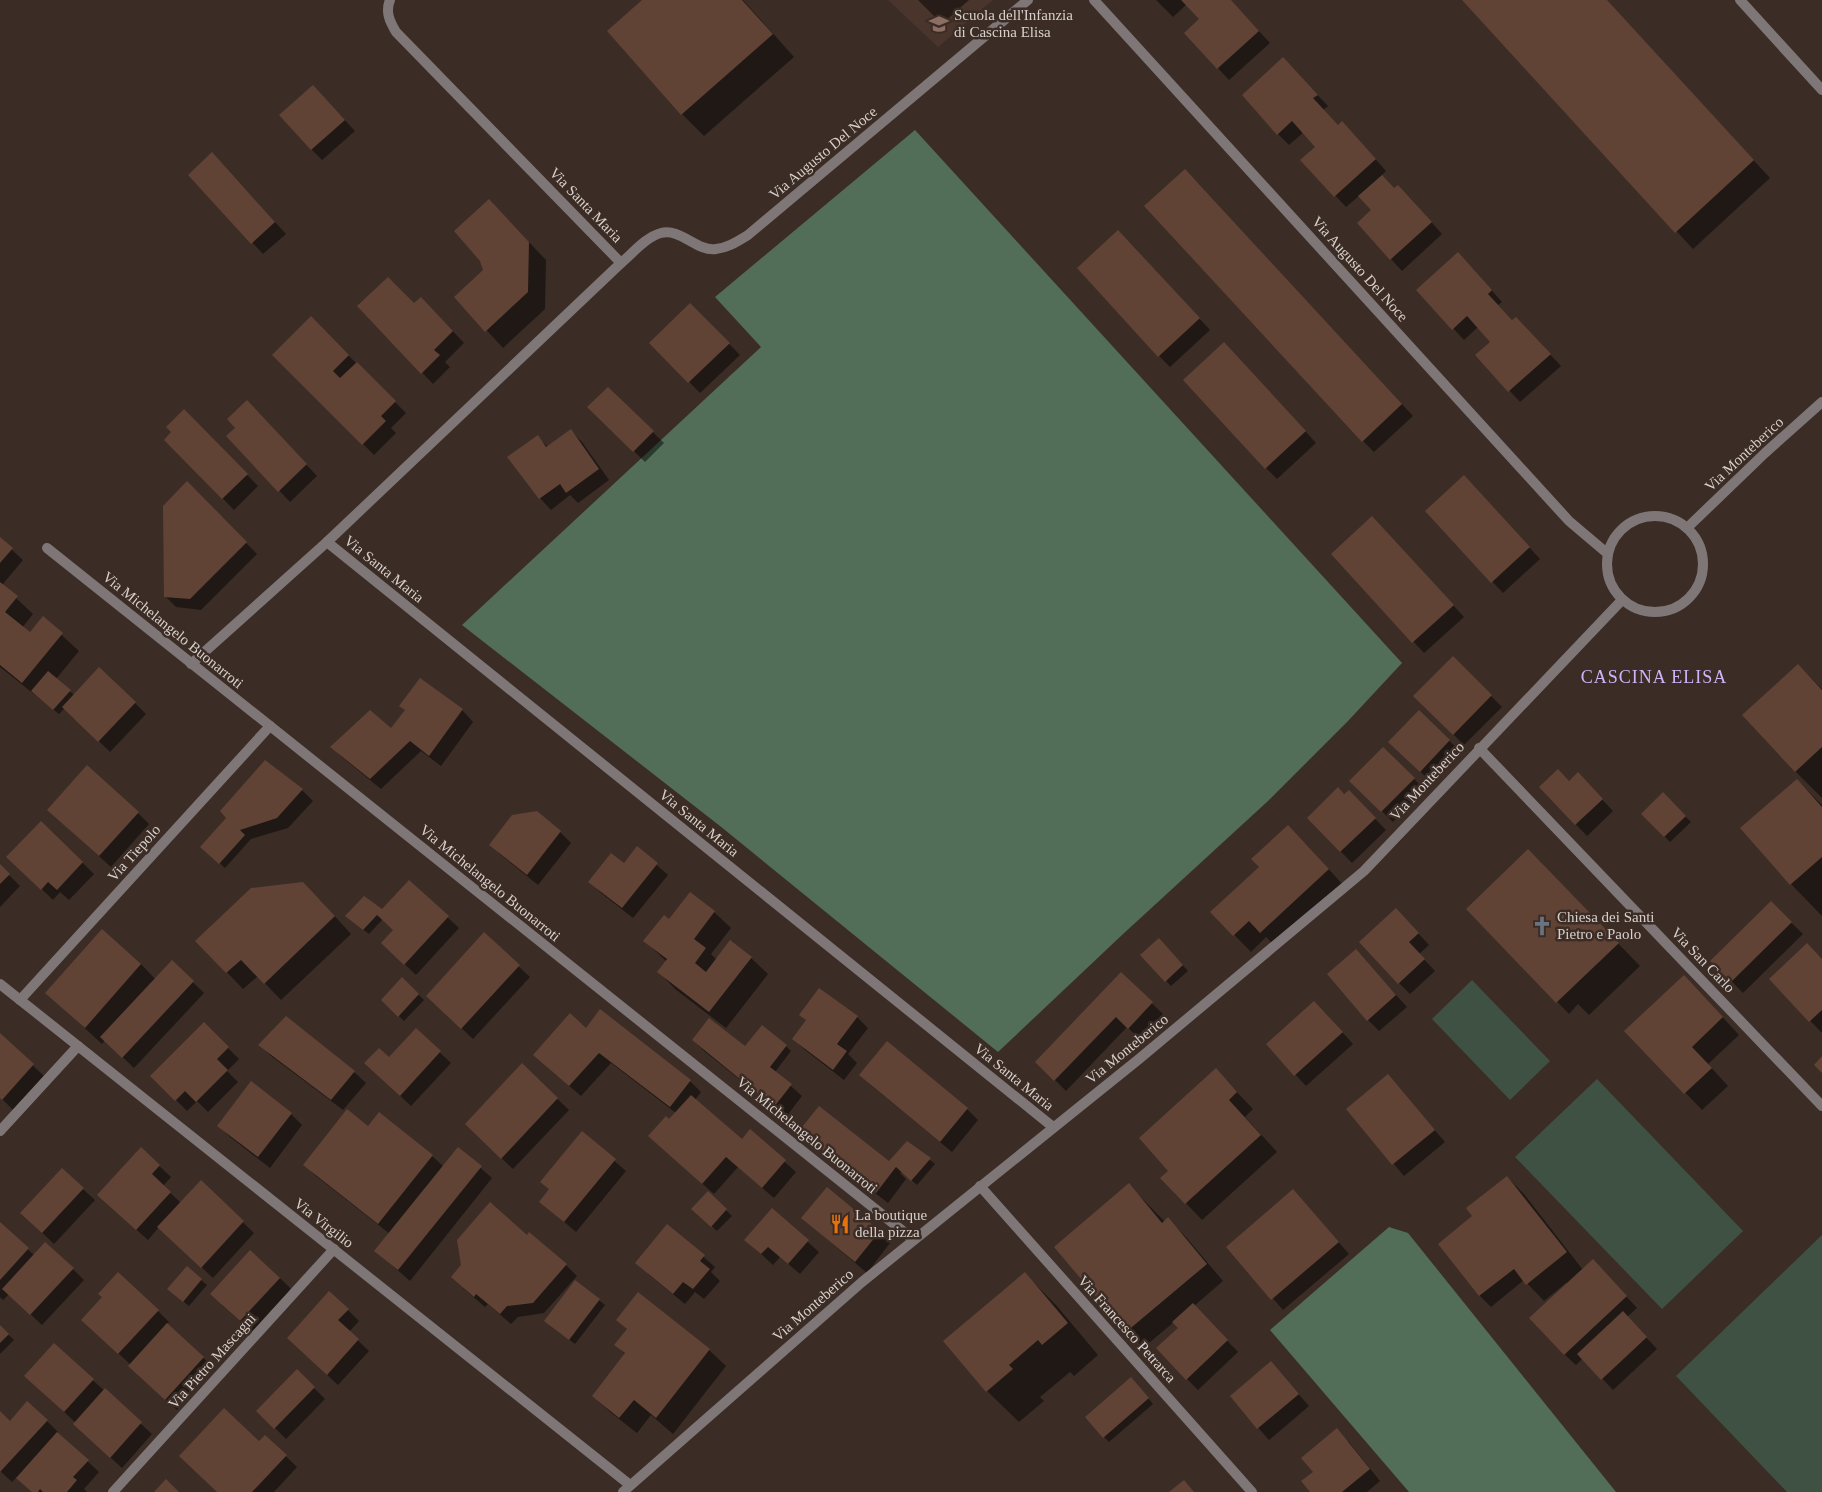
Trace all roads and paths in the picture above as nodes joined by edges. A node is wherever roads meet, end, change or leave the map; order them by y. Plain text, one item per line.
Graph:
1 (390, 0) edge
2 (1028, 0) edge
3 (1094, 0) edge
4 (1740, 0) edge
5 (1822, 90) edge
6 (621, 263) junction
7 (1822, 402) edge
8 (1687, 528) junction
9 (327, 542) junction
10 (47, 548) dead end
11 (1608, 554) junction
12 (1622, 600) junction
13 (192, 664) junction
14 (270, 726) junction
15 (1479, 748) junction
16 (0, 984) edge
17 (20, 1000) junction
18 (78, 1046) junction
19 (1822, 1106) edge
20 (1053, 1127) junction
21 (0, 1131) edge
22 (980, 1186) junction
23 (914, 1240) junction
24 (334, 1250) junction
25 (627, 1488) edge
26 (113, 1492) edge
27 (1252, 1492) edge

1 - 6 street, Via Santa Maria
2 - 6 street, Via Augusto Del Noce
3 - 11 street, Via Augusto Del Noce
4 - 5 street
6 - 9 street, Via Santa Maria
7 - 8 street, Via Monteberico
8 - 11 street
8 - 12 street
9 - 13 street, Via Santa Maria
9 - 20 street, Via Santa Maria
10 - 13 street, Via Michelangelo Buonarroti
11 - 12 street
12 - 15 street, Via Monteberico
13 - 14 street, Via Michelangelo Buonarroti
14 - 17 street, Via Tiepolo
14 - 23 street, Via Michelangelo Buonarroti
15 - 19 street, Via San Carlo
15 - 20 street, Via Monteberico
16 - 17 street, Via Virgilio
17 - 18 street, Via Virgilio
18 - 21 street
18 - 24 street, Via Virgilio
20 - 22 street, Via Monteberico
22 - 23 street, Via Monteberico
22 - 27 street, Via Francesco Petrarca
23 - 25 street, Via Monteberico
24 - 25 street, Via Virgilio
24 - 26 street, Via Pietro Mascagni

